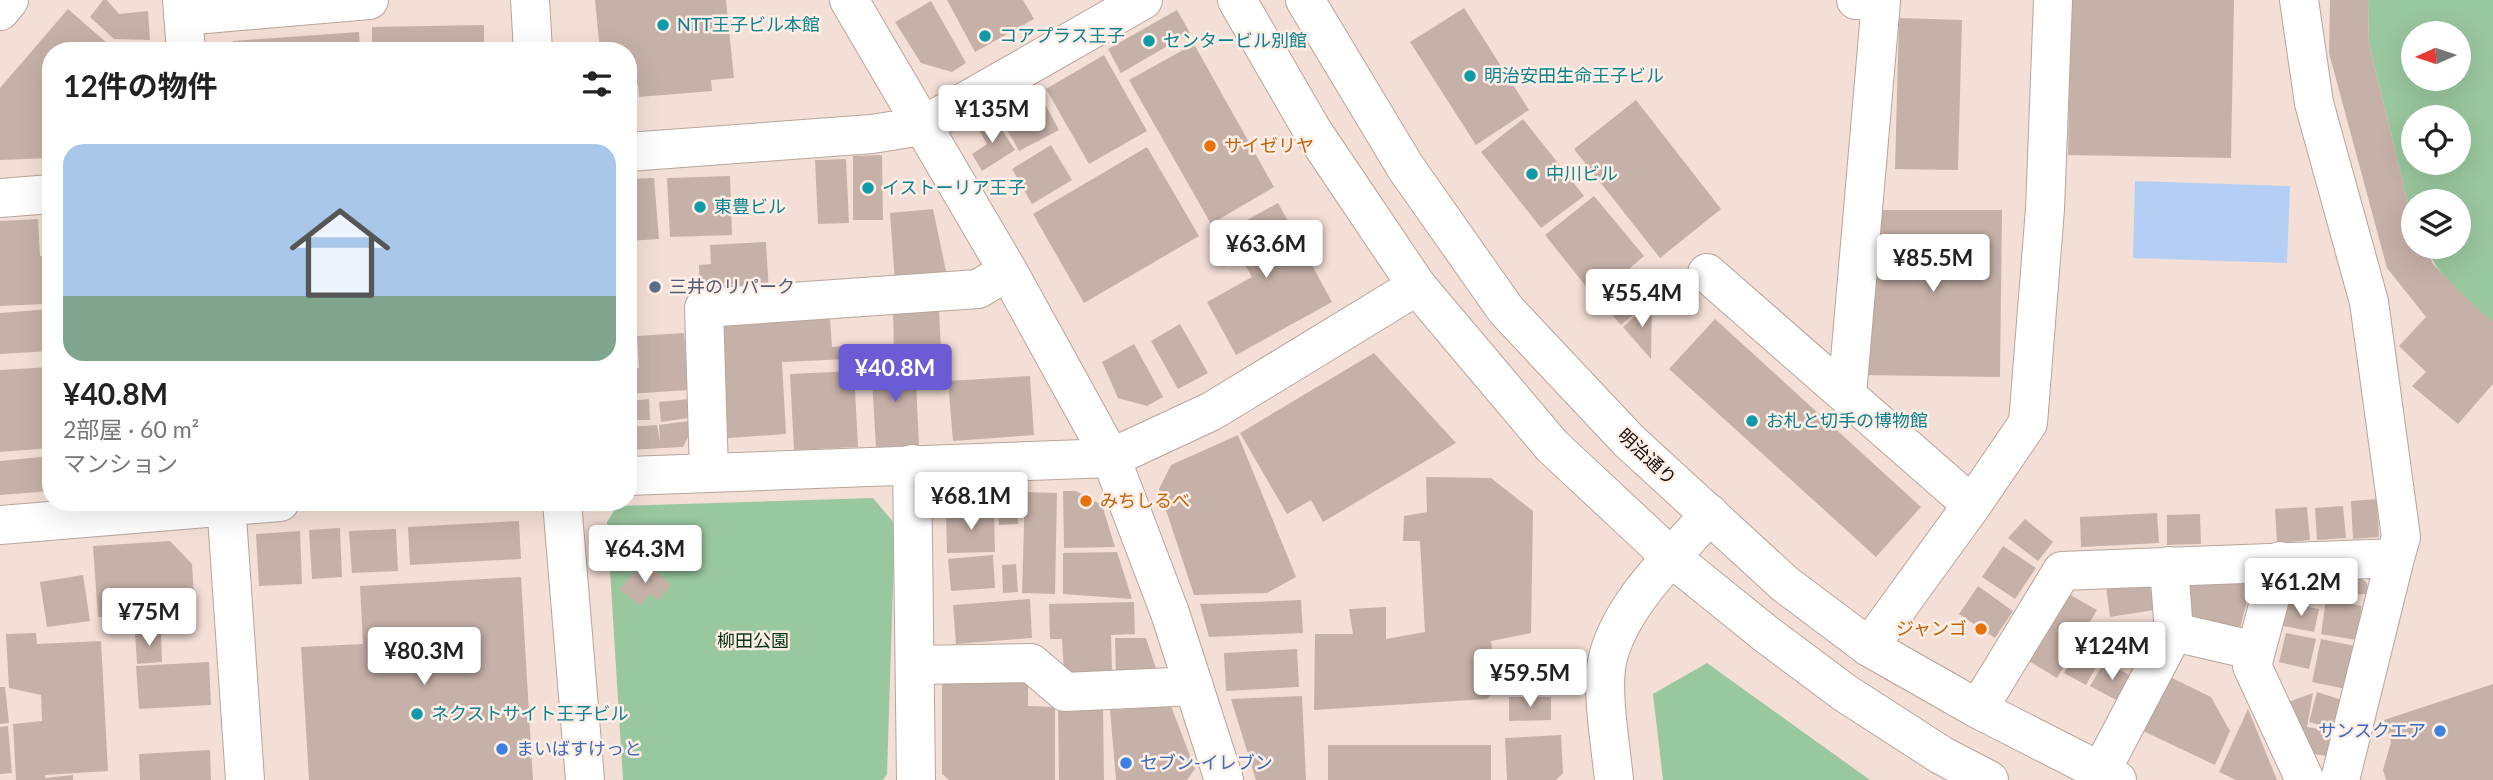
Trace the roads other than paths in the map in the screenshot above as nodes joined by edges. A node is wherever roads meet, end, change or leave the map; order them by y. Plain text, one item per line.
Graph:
1 (9, 0) edge
2 (369, 0) edge
3 (530, 0) edge
4 (849, 0) edge
5 (1143, 0) edge
6 (1237, 0) edge
7 (1305, 0) edge
8 (1856, 0) edge
9 (2053, 0) edge
10 (2299, 0) edge
11 (0, 11) edge
12 (184, 22) edge
13 (532, 42) edge
14 (922, 126) junction
15 (637, 151) edge
16 (42, 195) edge
17 (0, 198) edge
18 (1008, 271) junction
19 (1707, 273) dead end
20 (1417, 286) junction
21 (1847, 395) junction
22 (1111, 458) junction
23 (912, 464) junction
24 (709, 472) junction
25 (637, 476) edge
26 (1972, 505) junction
27 (158, 511) edge
28 (226, 511) edge
29 (563, 511) edge
30 (1710, 514) junction
31 (0, 525) edge
32 (1672, 558) junction
33 (2395, 558) junction
34 (2280, 561) junction
35 (2169, 566) junction
36 (2174, 632) junction
37 (1869, 647) junction
38 (2256, 650) junction
39 (915, 665) junction
40 (1194, 687) junction
41 (1978, 709) junction
42 (2109, 776) edge
43 (245, 780) edge
44 (585, 780) edge
45 (916, 780) edge
46 (1224, 780) edge
47 (1614, 780) edge
48 (1989, 780) edge
49 (2305, 780) edge
50 (2340, 780) edge

1 - 11 street
2 - 12 street
3 - 13 street
4 - 14 street
5 - 14 street
6 - 20 street
7 - 30 street, 明治通り
8 - 21 street
9 - 26 street
10 - 33 street
14 - 15 street
14 - 18 street
16 - 17 street
18 - 22 street
18 - 24 street
19 - 21 street
20 - 22 street
20 - 32 street
21 - 26 street
22 - 23 street
22 - 40 street
23 - 24 street
23 - 39 street
24 - 25 street
26 - 37 street
27 - 31 street
28 - 43 street
29 - 44 street
30 - 32 street
30 - 37 street, 明治通り
32 - 47 street
32 - 48 street
33 - 34 street
33 - 50 street
34 - 35 street
34 - 38 street
35 - 36 street
35 - 41 street
36 - 38 street
36 - 42 street
37 - 41 street, 明治通り
38 - 49 street
39 - 40 street
39 - 45 street
40 - 46 street
41 - 42 street, 明治通り

